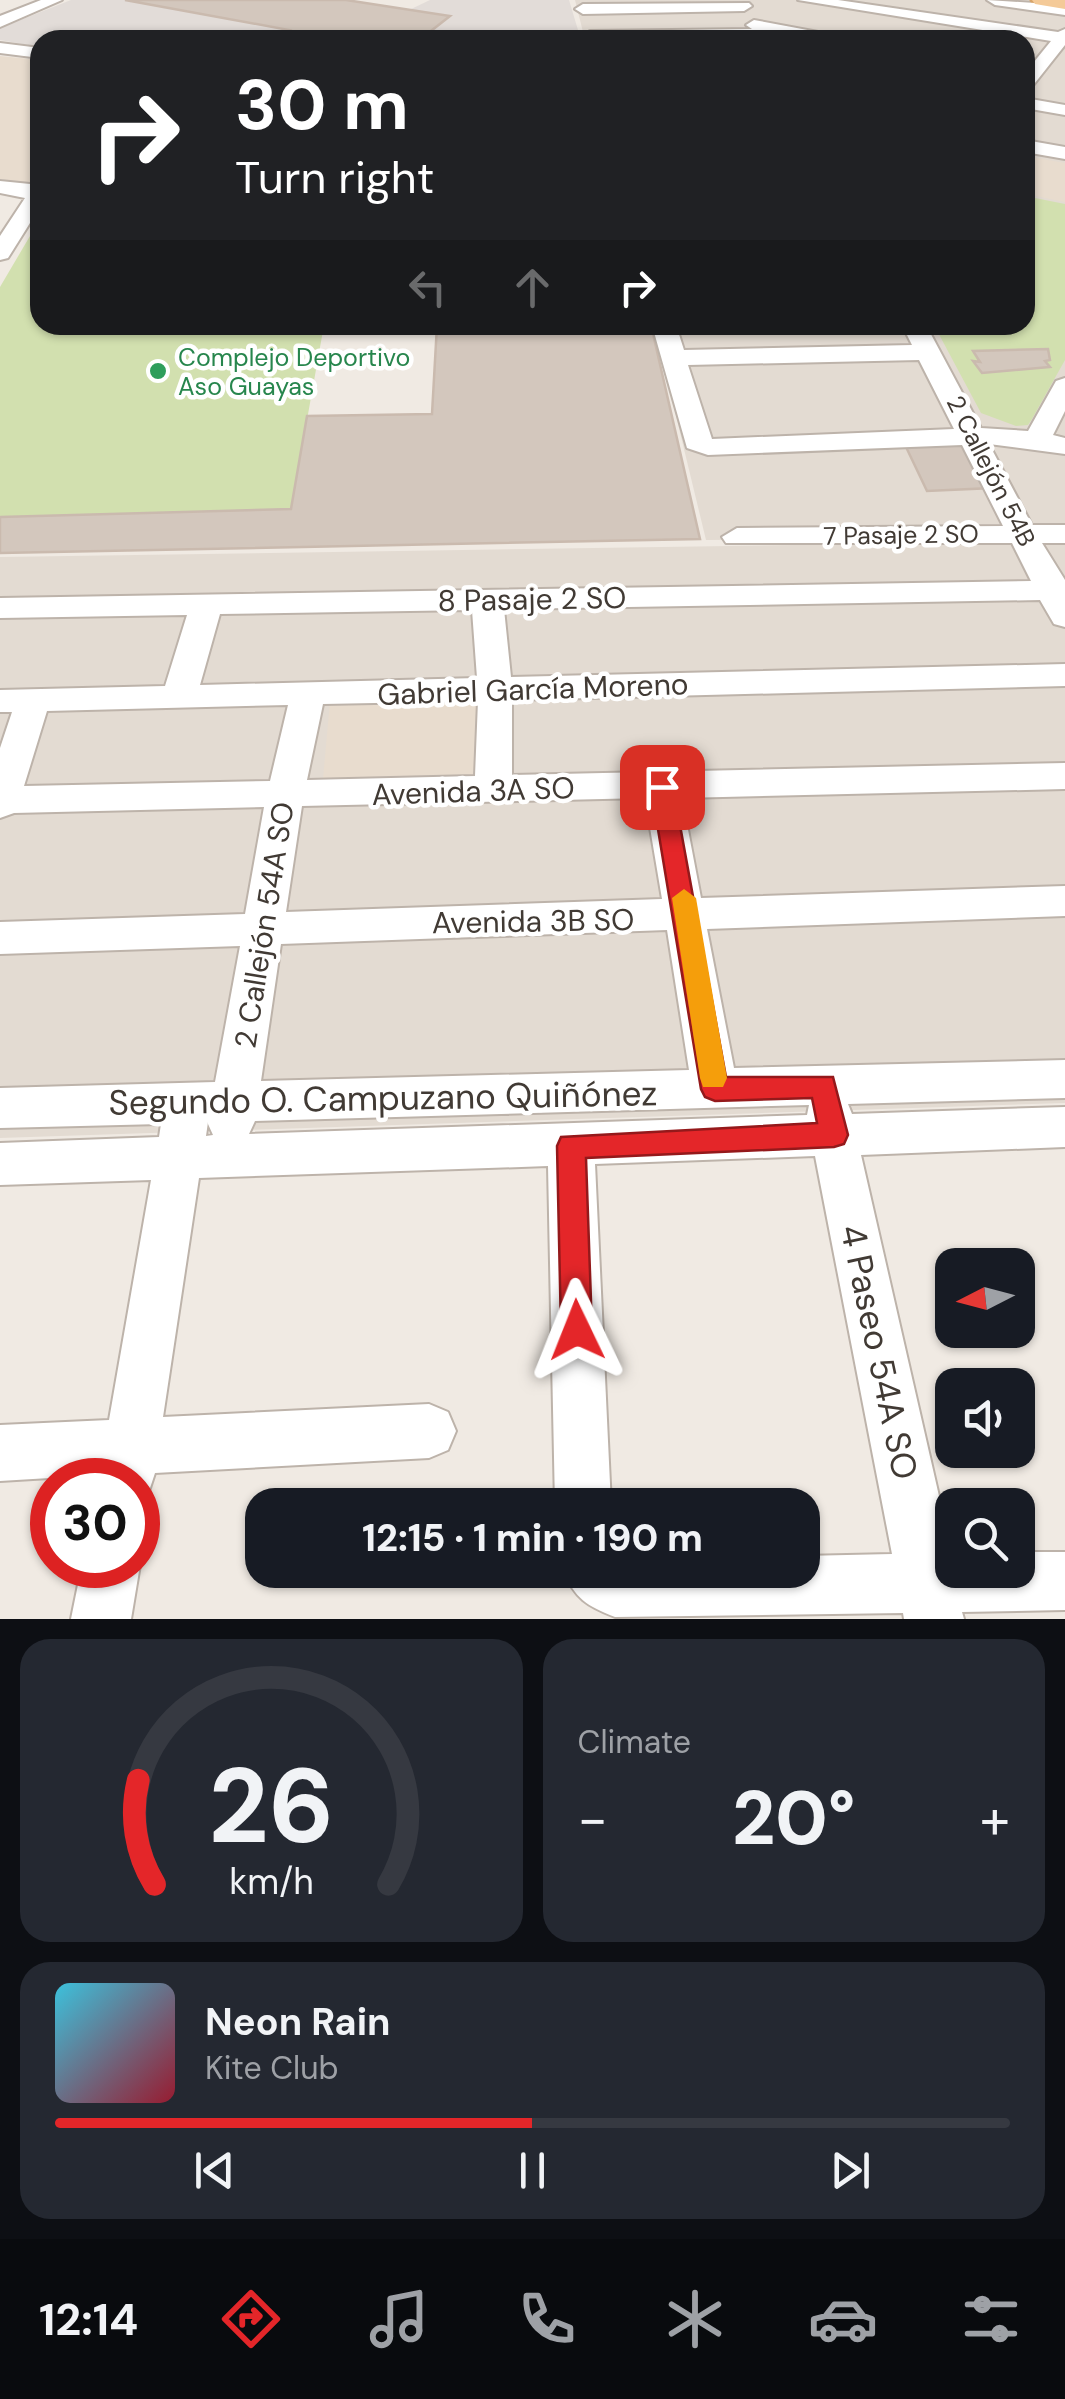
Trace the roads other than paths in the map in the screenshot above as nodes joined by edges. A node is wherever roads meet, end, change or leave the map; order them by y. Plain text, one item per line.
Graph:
1 (42, 0) edge
2 (54, 0) edge
3 (806, 0) edge
4 (995, 0) edge
5 (742, 3) edge
6 (582, 4) edge
7 (1060, 6) edge
8 (0, 19) edge
9 (589, 30) edge
10 (756, 30) edge
11 (1012, 30) edge
12 (1035, 33) edge
13 (1040, 34) junction
14 (1064, 36) edge
15 (1035, 40) edge
16 (0, 48) edge
17 (30, 52) edge
18 (1035, 63) edge
19 (1035, 68) edge
20 (1065, 72) edge
21 (1035, 106) edge
22 (1065, 110) edge
23 (1035, 148) edge
24 (1065, 153) edge
25 (0, 187) edge
26 (30, 191) edge
27 (30, 206) edge
28 (0, 253) edge
29 (667, 335) edge
30 (920, 335) edge
31 (929, 352) junction
32 (673, 358) junction
33 (1065, 386) edge
34 (974, 436) junction
35 (1037, 439) junction
36 (1065, 446) edge
37 (1024, 534) junction
38 (1065, 534) edge
39 (737, 537) dead end
40 (1061, 599) edge
41 (488, 600) junction
42 (207, 603) junction
43 (0, 608) edge
44 (1065, 675) edge
45 (495, 689) junction
46 (308, 695) junction
47 (179, 697) junction
48 (16, 700) edge
49 (1065, 776) edge
50 (662, 787) junction
51 (492, 788) junction
52 (285, 796) junction
53 (1, 802) edge
54 (1065, 901) edge
55 (688, 917) junction
56 (266, 928) junction
57 (0, 938) edge
58 (1065, 1079) edge
59 (715, 1089) junction
60 (188, 1102) junction
61 (234, 1102) junction
62 (0, 1108) edge
63 (828, 1110) junction
64 (1065, 1127) edge
65 (571, 1146) junction
66 (202, 1158) junction
67 (0, 1164) edge
68 (429, 1431) dead end
69 (0, 1453) edge
70 (65, 1458) edge
71 (131, 1458) edge
72 (160, 1460) edge
73 (582, 1488) edge
74 (1065, 1581) edge
75 (107, 1588) edge
76 (732, 1588) edge
77 (930, 1602) edge
78 (101, 1619) edge

1 - 8 street
2 - 8 street
3 - 11 street
4 - 7 street
5 - 6 street
5 - 10 street
6 - 9 street
7 - 13 street
12 - 13 street
13 - 14 street
13 - 15 street
14 - 18 street
16 - 17 street
19 - 20 street
21 - 22 street
23 - 24 street
25 - 26 street
27 - 28 street
29 - 32 street
30 - 31 street, 2 Callejón 54B
31 - 32 street
31 - 34 street, 2 Callejón 54B
32 - 34 street
33 - 35 street
34 - 35 street
34 - 37 street, 2 Callejón 54B
35 - 36 street
37 - 38 street, 7 Pasaje 2 SO
37 - 39 street, 7 Pasaje 2 SO
37 - 40 street, 2 Callejón 54B
40 - 41 street, 8 Pasaje 2 SO
41 - 42 street, 8 Pasaje 2 SO
41 - 45 street
42 - 43 street, 8 Pasaje 2 SO
42 - 47 street
44 - 45 street, Gabriel García Moreno
45 - 46 street, Gabriel García Moreno
45 - 51 street
46 - 47 street, Gabriel García Moreno
46 - 52 street, 2 Callejón 54A SO
47 - 48 street, Gabriel García Moreno
48 - 53 street
49 - 50 street, Avenida 3A SO
50 - 51 street, Avenida 3A SO
50 - 55 street
51 - 52 street, Avenida 3A SO
52 - 53 street, Avenida 3A SO
52 - 56 street, 2 Callejón 54A SO
54 - 55 street, Avenida 3B SO
55 - 56 street, Avenida 3B SO
55 - 59 street
56 - 57 street, Avenida 3B SO
56 - 61 street, 2 Callejón 54A SO
58 - 63 street, Segundo O. Campuzano Quiñónez
59 - 61 street, Segundo O. Campuzano Quiñónez
59 - 63 street, Segundo O. Campuzano Quiñónez
60 - 61 street, Segundo O. Campuzano Quiñónez
60 - 62 street, Segundo O. Campuzano Quiñónez
60 - 66 street
61 - 66 street, 2 Callejón 54A SO
63 - 64 street, Segundo O. Campuzano Quiñónez
63 - 65 street, Segundo O. Campuzano Quiñónez
63 - 77 street, 4 Paseo 54A SO
65 - 66 street, Segundo O. Campuzano Quiñónez
65 - 73 street
66 - 67 street, Segundo O. Campuzano Quiñónez
66 - 71 street
68 - 72 street
69 - 70 street
74 - 77 street
75 - 78 street
76 - 77 street

